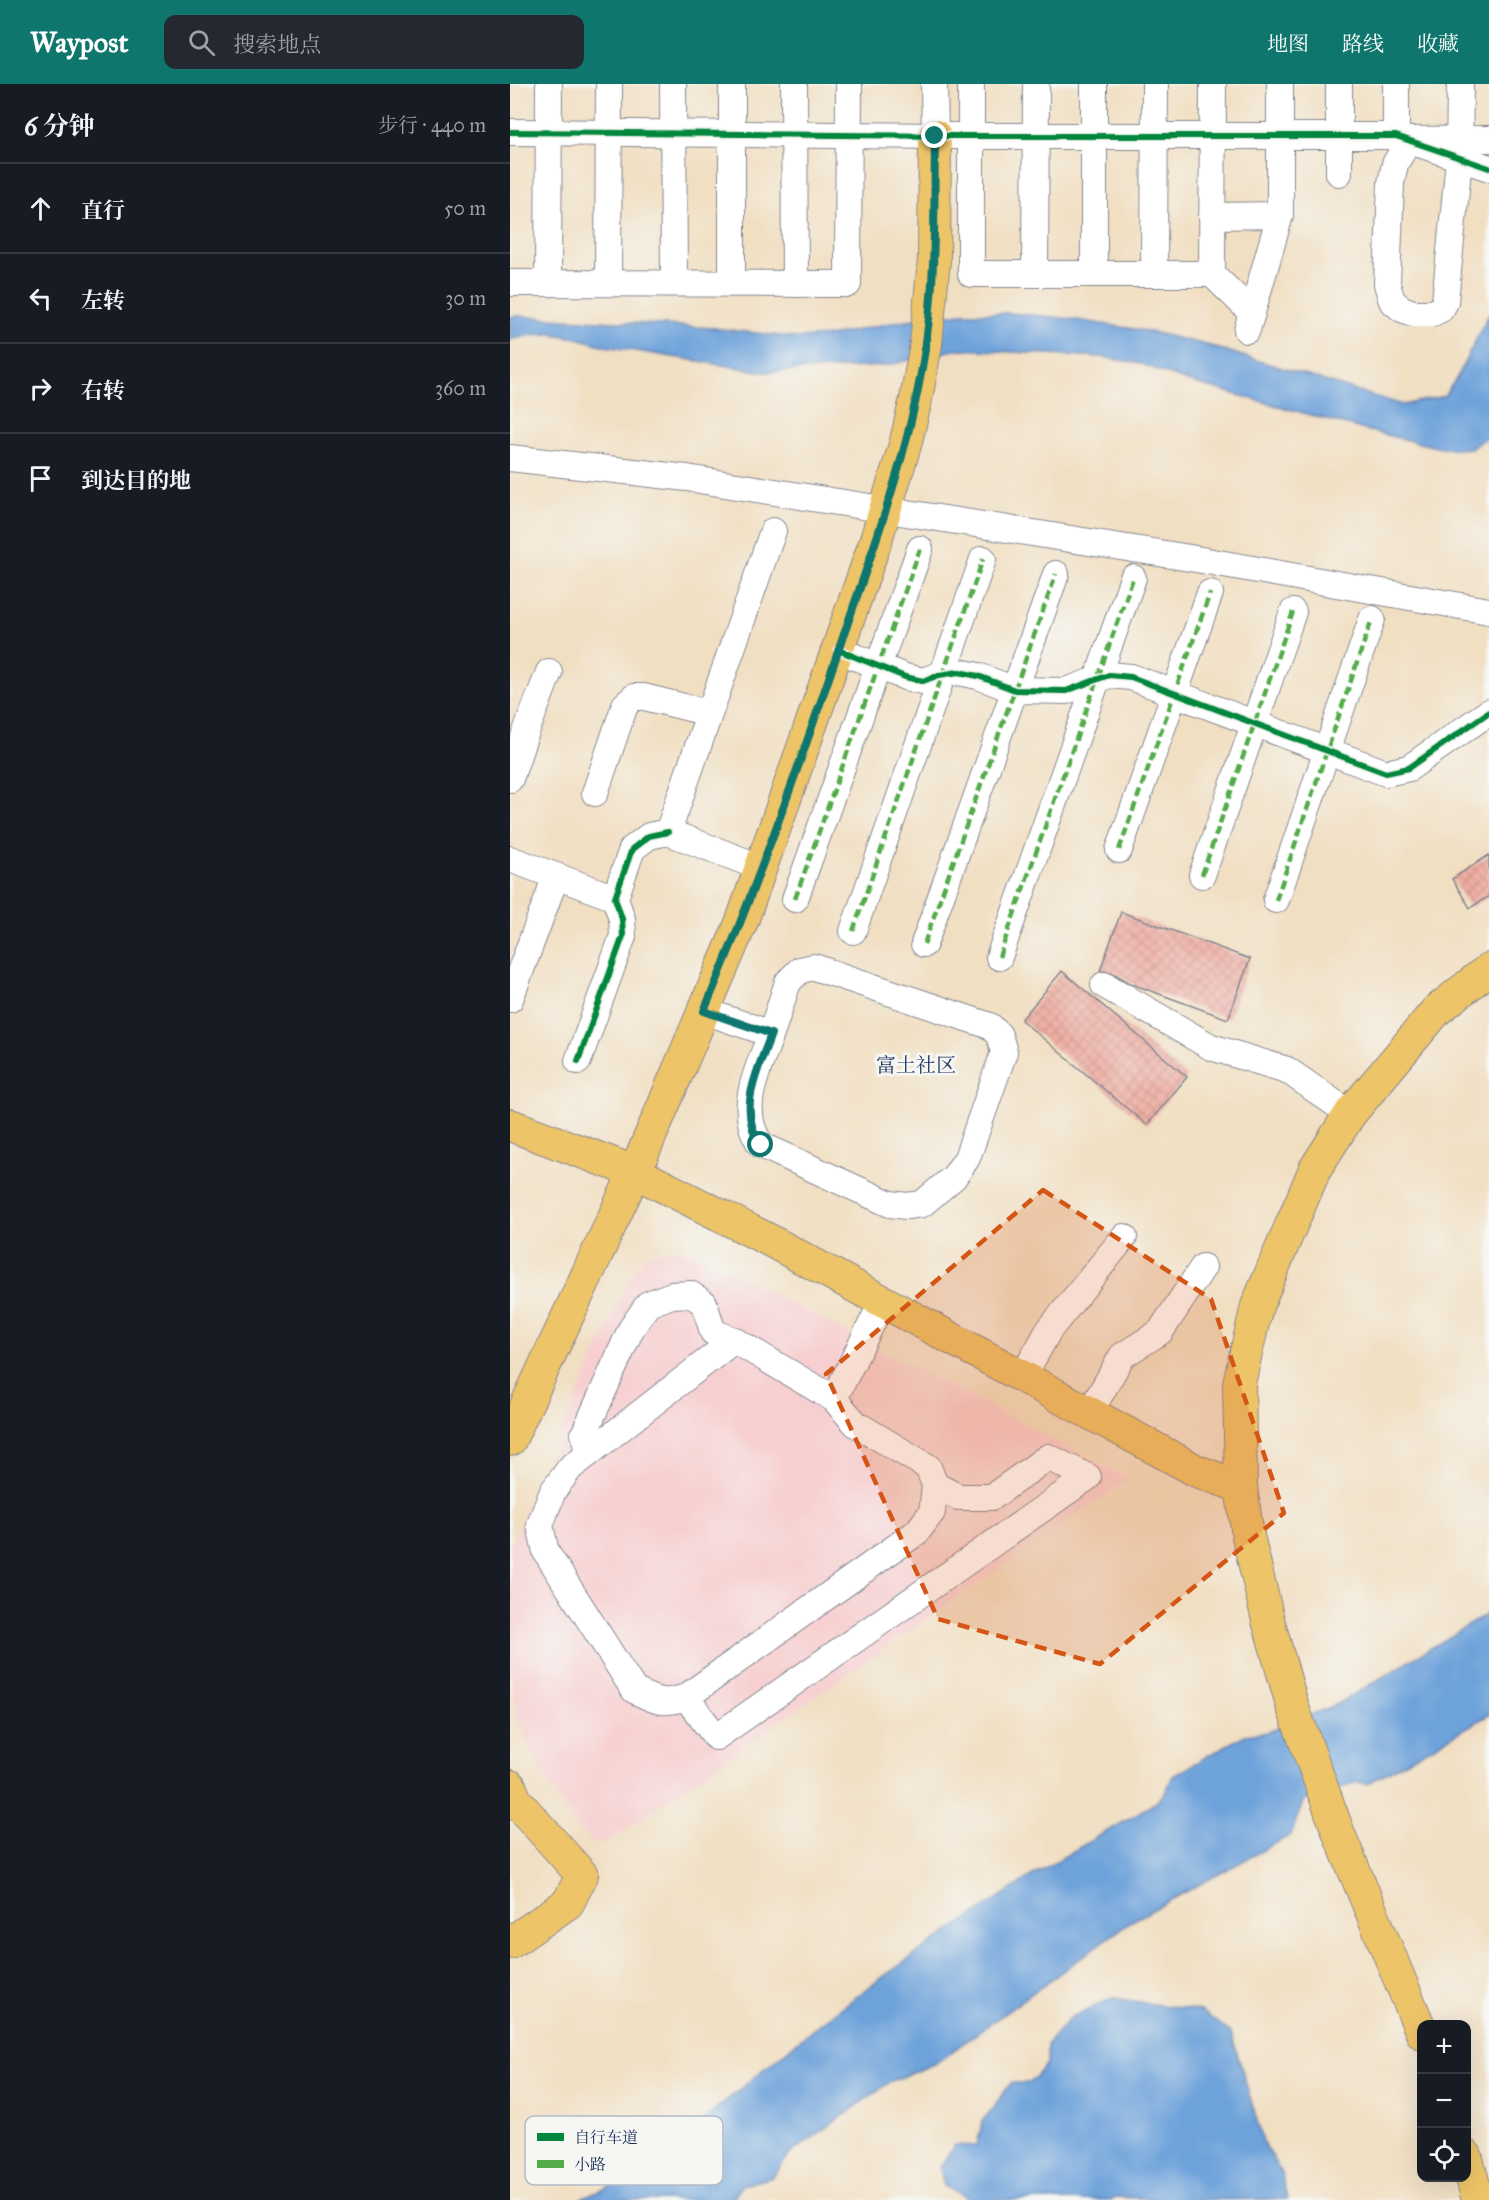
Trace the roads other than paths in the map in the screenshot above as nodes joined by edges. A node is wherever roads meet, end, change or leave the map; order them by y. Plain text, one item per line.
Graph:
1 (549, 84) edge
2 (609, 84) edge
3 (673, 84) edge
4 (732, 84) edge
5 (794, 84) edge
6 (849, 84) edge
7 (934, 84) edge
8 (971, 84) edge
9 (1036, 84) edge
10 (1094, 84) edge
11 (1155, 84) edge
12 (1213, 84) edge
13 (1280, 84) edge
14 (1339, 84) edge
15 (1396, 84) edge
16 (1460, 84) edge
17 (510, 132) edge
18 (549, 132) junction
19 (609, 133) junction
20 (673, 133) junction
21 (732, 134) junction
22 (794, 135) junction
23 (849, 135) junction
24 (935, 136) junction
25 (971, 136) junction
26 (1036, 136) junction
27 (1094, 136) junction
28 (1155, 136) junction
29 (1213, 136) junction
30 (1280, 136) junction
31 (1339, 136) junction
32 (1402, 138) junction
33 (1489, 139) edge
34 (1460, 149) junction
35 (1489, 168) edge
36 (1339, 173) dead end
37 (1280, 215) junction
38 (1212, 216) junction
39 (1035, 274) junction
40 (1094, 274) junction
41 (1154, 274) junction
42 (1212, 274) junction
43 (510, 283) edge
44 (548, 283) junction
45 (608, 283) junction
46 (674, 283) junction
47 (732, 283) junction
48 (795, 284) junction
49 (510, 458) edge
50 (886, 510) junction
51 (773, 531) dead end
52 (920, 549) dead end
53 (983, 559) dead end
54 (1056, 574) dead end
55 (1133, 578) dead end
56 (1210, 593) dead end
57 (1489, 611) edge
58 (1293, 612) dead end
59 (1372, 619) dead end
60 (838, 650) junction
61 (878, 666) junction
62 (549, 672) dead end
63 (943, 674) junction
64 (1097, 679) junction
65 (1015, 690) junction
66 (1174, 694) junction
67 (1489, 712) edge
68 (710, 713) junction
69 (1254, 724) junction
70 (1327, 752) junction
71 (510, 779) edge
72 (595, 793) dead end
73 (668, 832) junction
74 (1119, 850) dead end
75 (510, 859) edge
76 (762, 868) junction
77 (1202, 875) dead end
78 (556, 876) junction
79 (615, 898) junction
80 (795, 898) dead end
81 (1276, 900) dead end
82 (853, 932) dead end
83 (924, 944) dead end
84 (999, 957) dead end
85 (1489, 969) edge
86 (1104, 985) dead end
87 (510, 999) edge
88 (704, 1011) junction
89 (771, 1034) junction
90 (578, 1061) dead end
91 (1350, 1114) junction
92 (510, 1125) edge
93 (635, 1172) junction
94 (1124, 1237) dead end
95 (1203, 1267) dead end
96 (883, 1301) junction
97 (734, 1340) junction
98 (1023, 1376) junction
99 (834, 1399) junction
100 (1090, 1412) junction
101 (510, 1440) edge
102 (588, 1454) junction
103 (935, 1485) junction
104 (1240, 1487) junction
105 (992, 1497) junction
106 (1013, 1529) junction
107 (686, 1697) junction
108 (510, 1786) edge
109 (510, 1943) edge
110 (1417, 2021) edge
111 (1471, 2172) edge
112 (1478, 2200) edge

1 - 18 street
2 - 19 street
3 - 20 street
4 - 21 street
5 - 22 street
6 - 23 street
7 - 24 street
8 - 25 street
9 - 26 street
10 - 27 street
11 - 28 street
12 - 29 street
13 - 30 street
14 - 31 street
15 - 32 street
16 - 34 street
17 - 18 street
18 - 19 street
18 - 44 street
19 - 20 street
19 - 45 street
20 - 21 street
20 - 46 street
21 - 22 street
21 - 47 street
22 - 23 street
22 - 48 street
23 - 24 street
23 - 48 street
24 - 25 street
24 - 50 main road
25 - 26 street
25 - 39 street
26 - 27 street
26 - 39 street
27 - 28 street
27 - 40 street
28 - 29 street
28 - 41 street
29 - 30 street
29 - 38 street
30 - 31 street
30 - 37 street
31 - 32 street
31 - 36 street
32 - 34 street
32 - 34 street
33 - 34 street
34 - 35 street
37 - 38 street
37 - 42 street
38 - 42 street
39 - 40 street
40 - 41 street
41 - 42 street
43 - 44 street
44 - 45 street
45 - 46 street
46 - 47 street
47 - 48 street
49 - 50 street
50 - 57 street
50 - 60 main road
51 - 68 street
52 - 61 street
53 - 63 street
54 - 65 street
55 - 64 street
56 - 66 street
58 - 69 street
59 - 70 street
60 - 61 street
60 - 76 main road
61 - 63 street
61 - 80 street
62 - 71 street
63 - 65 street
63 - 82 street
64 - 65 street
64 - 66 street
64 - 84 street
65 - 83 street
66 - 69 street
66 - 74 street
67 - 70 street
68 - 72 street
68 - 73 street
69 - 70 street
69 - 77 street
70 - 81 street
73 - 76 street
73 - 79 street
75 - 78 street
76 - 88 main road
78 - 79 street
78 - 87 street
79 - 90 street
85 - 91 main road
86 - 91 street
88 - 89 street
88 - 93 main road
89 - 89 street
91 - 104 main road
92 - 93 main road
93 - 96 main road
93 - 101 main road
94 - 98 street
95 - 100 street
96 - 98 main road
96 - 99 street
97 - 99 street
97 - 102 street
97 - 102 street
98 - 100 main road
99 - 103 street
100 - 104 main road
102 - 107 street
103 - 105 street
103 - 107 street
104 - 110 main road
105 - 106 street
105 - 106 street
106 - 107 street
108 - 109 main road
111 - 112 main road

